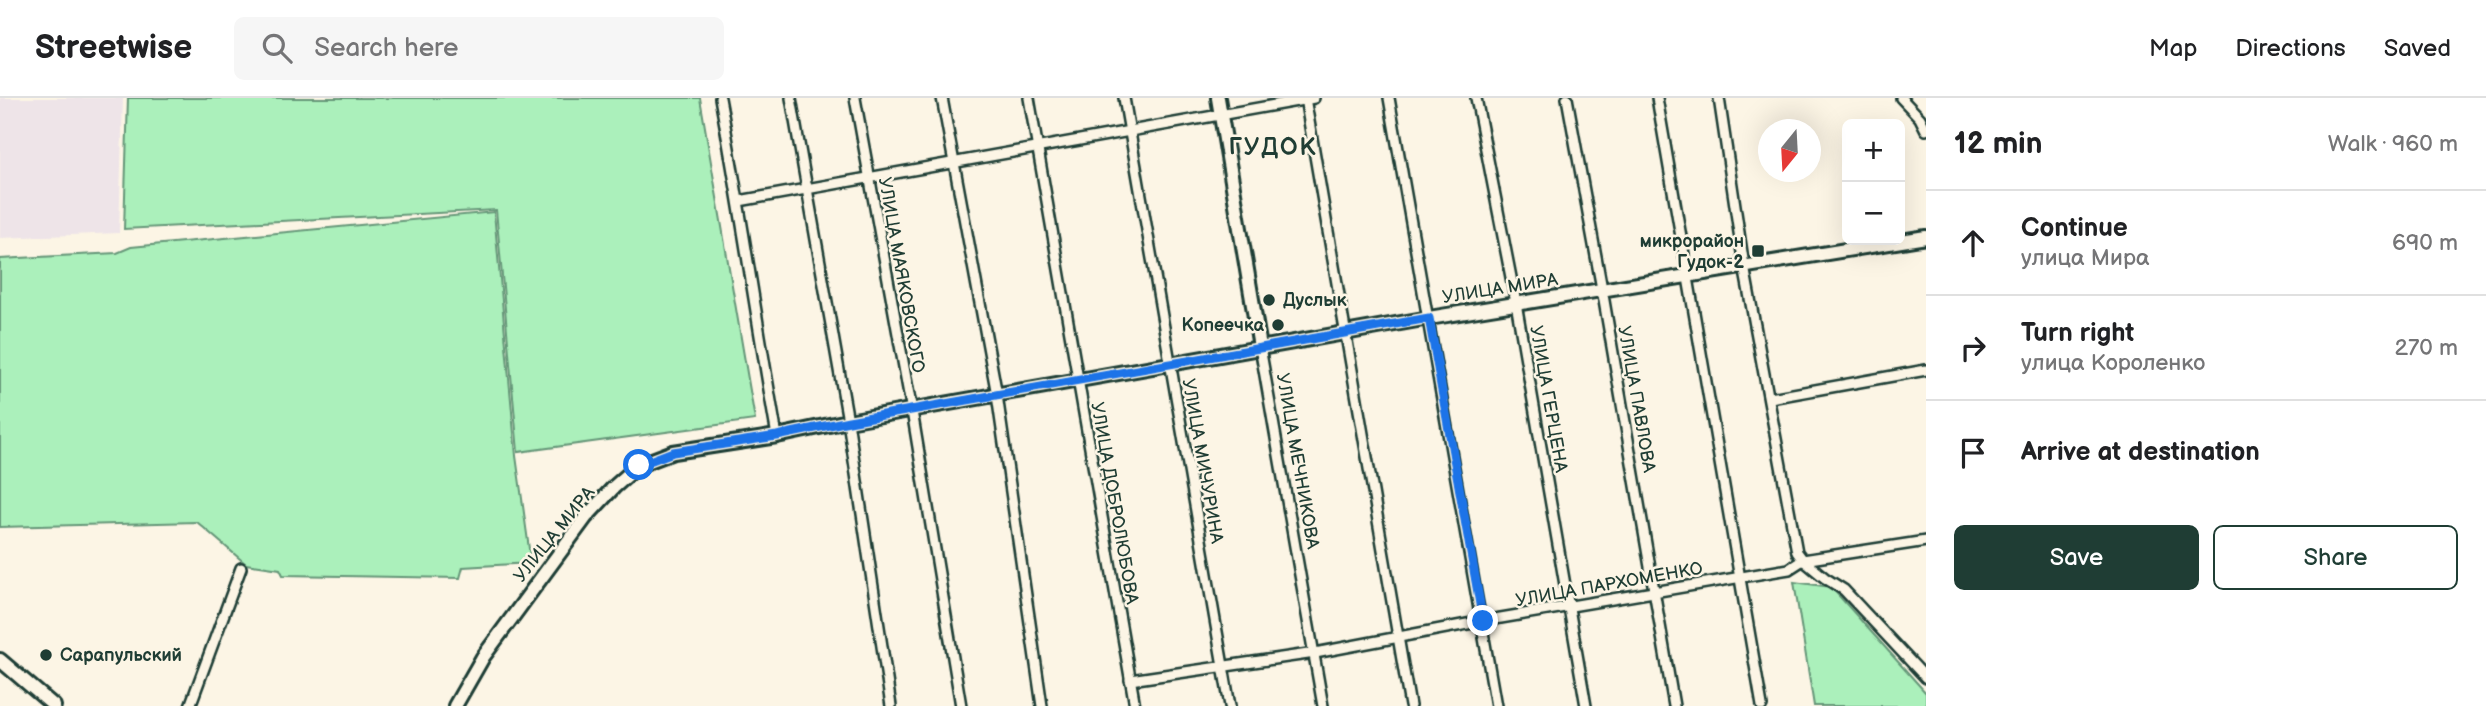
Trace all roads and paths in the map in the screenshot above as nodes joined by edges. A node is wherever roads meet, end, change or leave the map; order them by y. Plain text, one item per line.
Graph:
1 (720, 98) edge
2 (791, 98) edge
3 (855, 98) edge
4 (942, 98) edge
5 (1029, 98) edge
6 (1124, 98) edge
7 (1218, 98) edge
8 (1389, 98) edge
9 (1476, 98) edge
10 (1567, 98) edge
11 (1657, 98) edge
12 (1719, 98) edge
13 (1901, 98) edge
14 (1308, 99) edge
15 (1221, 116) junction
16 (1926, 130) edge
17 (1131, 132) junction
18 (1038, 148) junction
19 (954, 163) junction
20 (869, 179) junction
21 (806, 189) junction
22 (739, 201) junction
23 (1926, 237) edge
24 (1744, 266) junction
25 (1689, 276) junction
26 (1602, 289) junction
27 (1516, 303) junction
28 (1429, 318) junction
29 (1346, 332) junction
30 (1260, 347) junction
31 (1169, 364) junction
32 (1926, 370) edge
33 (1078, 382) junction
34 (997, 395) junction
35 (1770, 398) junction
36 (912, 411) junction
37 (849, 421) junction
38 (777, 436) junction
39 (1926, 541) edge
40 (1803, 560) junction
41 (241, 568) dead end
42 (1741, 576) junction
43 (1655, 591) junction
44 (1571, 607) junction
45 (1483, 621) junction
46 (1398, 638) junction
47 (1315, 653) junction
48 (0, 660) edge
49 (1223, 666) junction
50 (1922, 669) edge
51 (1926, 678) edge
52 (1130, 680) junction
53 (54, 706) edge
54 (190, 706) edge
55 (455, 706) edge
56 (891, 706) edge
57 (961, 706) edge
58 (1042, 706) edge
59 (1135, 706) edge
60 (1230, 706) edge
61 (1323, 706) edge
62 (1410, 706) edge
63 (1496, 706) edge
64 (1586, 706) edge
65 (1674, 706) edge
66 (1762, 706) edge

1 - 22 street
2 - 21 street
3 - 20 street, УЛИЦА МАЯКОВСКОГО
4 - 19 street
5 - 18 street, УЛИЦА ДОБРОЛЮБОВА
6 - 17 street, УЛИЦА МИЧУРИНА
7 - 15 main road, УЛИЦА МЕЧНИКОВА
8 - 28 street
9 - 27 street, УЛИЦА ГЕРЦЕНА
10 - 26 street, УЛИЦА ПАВЛОВА
11 - 25 street
12 - 24 street
13 - 16 street
14 - 15 street
14 - 29 street
15 - 17 street
15 - 30 main road, УЛИЦА МЕЧНИКОВА
17 - 18 street
17 - 31 street, УЛИЦА МИЧУРИНА
18 - 19 street
18 - 33 street, УЛИЦА ДОБРОЛЮБОВА
19 - 20 street
19 - 34 street
20 - 21 street
20 - 36 street, УЛИЦА МАЯКОВСКОГО
21 - 22 street
21 - 37 street
22 - 38 street
23 - 24 main road, УЛИЦА МИРА
24 - 25 main road, УЛИЦА МИРА
24 - 35 street
25 - 26 main road, УЛИЦА МИРА
25 - 42 street
26 - 27 main road, УЛИЦА МИРА
26 - 43 street, УЛИЦА ПАВЛОВА
27 - 28 main road, УЛИЦА МИРА
27 - 44 street, УЛИЦА ГЕРЦЕНА
28 - 29 main road, УЛИЦА МИРА
28 - 45 street
29 - 30 main road, УЛИЦА МИРА
29 - 46 street
30 - 31 main road, УЛИЦА МИРА
30 - 47 street, УЛИЦА МЕЧНИКОВА
31 - 33 main road, УЛИЦА МИРА
31 - 49 street, УЛИЦА МИЧУРИНА
32 - 35 street
33 - 34 main road, УЛИЦА МИРА
33 - 52 street, УЛИЦА ДОБРОЛЮБОВА
34 - 36 main road, УЛИЦА МИРА
34 - 58 street
35 - 40 street
36 - 37 main road, УЛИЦА МИРА
36 - 57 street, УЛИЦА МАЯКОВСКОГО
37 - 38 main road, УЛИЦА МИРА
37 - 56 street
38 - 55 main road, УЛИЦА МИРА
39 - 40 street, УЛИЦА ПАРХОМЕНКО
40 - 42 street, УЛИЦА ПАРХОМЕНКО
40 - 50 street
41 - 54 street
42 - 43 street, УЛИЦА ПАРХОМЕНКО
42 - 66 street
43 - 44 street, УЛИЦА ПАРХОМЕНКО
43 - 65 street, УЛИЦА ПАВЛОВА
44 - 45 street, УЛИЦА ПАРХОМЕНКО
44 - 64 street, УЛИЦА ГЕРЦЕНА
45 - 46 street, УЛИЦА ПАРХОМЕНКО
45 - 63 street
46 - 47 street, УЛИЦА ПАРХОМЕНКО
46 - 62 street
47 - 49 street, УЛИЦА ПАРХОМЕНКО
47 - 61 street, УЛИЦА МЕЧНИКОВА
48 - 53 main road
49 - 52 street, УЛИЦА ПАРХОМЕНКО
49 - 60 street, УЛИЦА МИЧУРИНА
50 - 51 street
52 - 59 street, УЛИЦА ДОБРОЛЮБОВА

